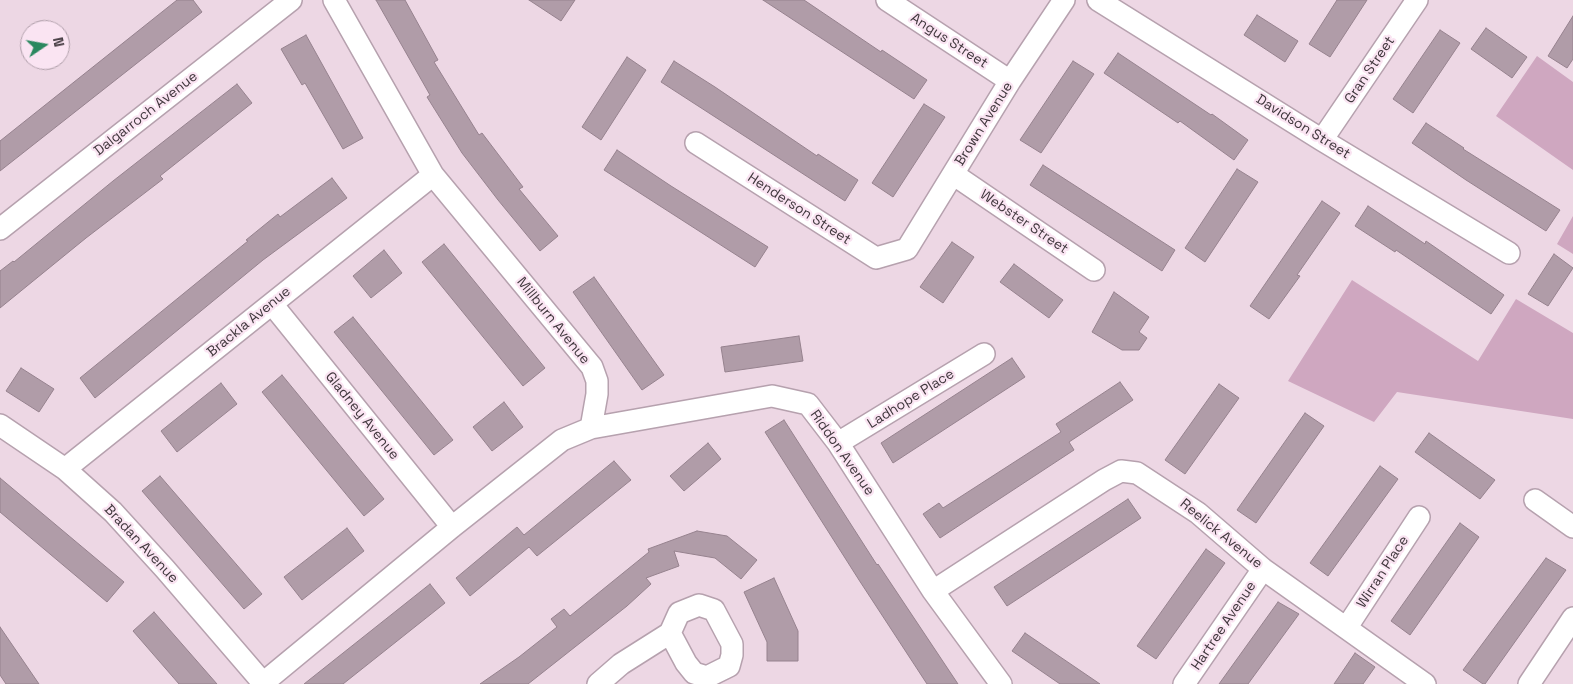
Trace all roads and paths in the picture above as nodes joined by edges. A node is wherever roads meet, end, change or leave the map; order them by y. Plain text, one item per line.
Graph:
1 (291, 0) edge
2 (334, 0) edge
3 (887, 0) edge
4 (1064, 0) edge
5 (1098, 0) edge
6 (1417, 0) edge
7 (1010, 81) junction
8 (1322, 140) junction
9 (696, 143) dead end
10 (953, 174) junction
11 (433, 175) junction
12 (0, 229) edge
13 (907, 248) joint
14 (1509, 253) dead end
15 (1094, 270) dead end
16 (272, 304) junction
17 (984, 354) dead end
18 (0, 425) edge
19 (592, 428) junction
20 (838, 443) junction
21 (65, 469) junction
22 (1535, 500) dead end
23 (1419, 517) dead end
24 (452, 527) junction
25 (1573, 527) edge
26 (1263, 569) junction
27 (934, 591) junction
28 (1573, 618) edge
29 (1346, 627) junction
30 (670, 633) dead end
31 (1420, 683) edge
32 (263, 684) edge
33 (598, 684) edge
34 (1001, 684) edge
35 (1184, 684) edge
36 (1529, 684) edge

1 - 12 street, Dalgarroch Avenue
2 - 11 street, Millburn Avenue
3 - 7 street, Angus Street
4 - 7 street, Brown Avenue
5 - 8 street, Davidson Street
6 - 8 street, Gran Street
7 - 10 street, Brown Avenue
8 - 14 street, Davidson Street
9 - 13 street, Henderson Street
10 - 13 street, Brown Avenue
10 - 15 street, Webster Street
11 - 16 street, Brackla Avenue
11 - 19 street, Millburn Avenue
16 - 21 street, Brackla Avenue
16 - 24 street, Gladney Avenue
17 - 20 street, Ladhope Place
18 - 21 street, Bradan Avenue
19 - 20 street, Riddon Avenue
19 - 24 street
20 - 27 street, Riddon Avenue
21 - 32 street, Bradan Avenue
22 - 25 street
23 - 29 street, Wirran Place
24 - 32 street
26 - 27 street, Reelick Avenue
26 - 29 street, Reelick Avenue
26 - 35 street, Hartree Avenue
27 - 34 street, Riddon Avenue
28 - 36 street
29 - 31 street, Reelick Avenue
30 - 33 street

